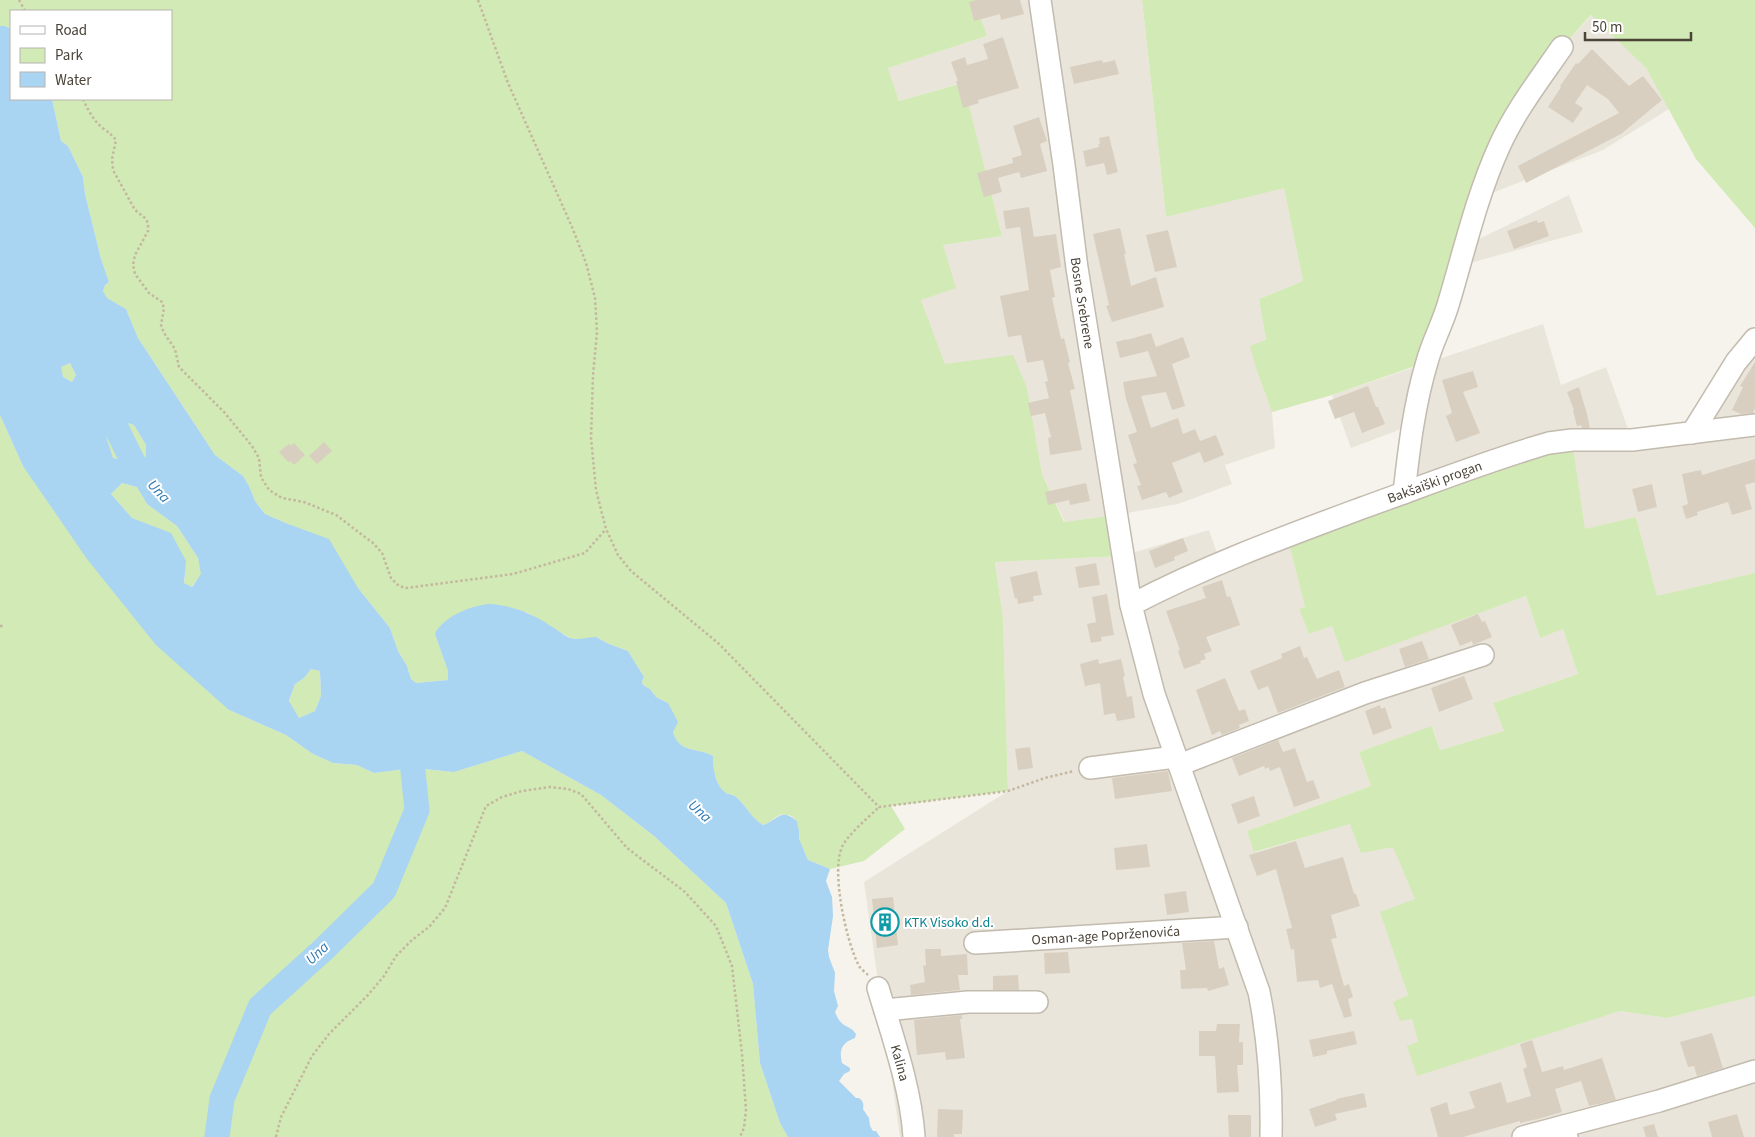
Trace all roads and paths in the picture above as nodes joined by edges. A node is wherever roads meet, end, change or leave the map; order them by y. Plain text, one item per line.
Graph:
1 (478, 0) edge
2 (1040, 0) edge
3 (1562, 47) dead end
4 (83, 100) edge
5 (1755, 339) edge
6 (1755, 425) edge
7 (1692, 433) junction
8 (1404, 493) junction
9 (606, 529) junction
10 (1131, 605) junction
11 (0, 626) edge
12 (5, 626) dead end
13 (1483, 654) dead end
14 (1177, 761) junction
15 (1090, 768) joint
16 (878, 807) junction
17 (1237, 927) junction
18 (975, 943) dead end
19 (878, 988) joint
20 (1037, 1002) dead end
21 (885, 1010) junction
22 (1755, 1071) edge
23 (1566, 1132) edge
24 (276, 1137) edge
25 (740, 1137) edge
26 (914, 1137) edge
27 (1271, 1137) edge
28 (1523, 1137) edge

1 - 9 path
2 - 10 street, Bosne Srebrene
3 - 8 street
4 - 9 path
5 - 7 street
6 - 7 street, Bakšaiški progan
7 - 8 street, Bakšaiški progan
8 - 10 street, Bakšaiški progan
9 - 16 path
10 - 14 street, Bosne Srebrene
11 - 12 path
13 - 14 street
14 - 15 street
14 - 17 street, Bosne Srebrene
15 - 16 path
16 - 19 path
17 - 18 street, Osman-age Poprženovića
17 - 27 street, Bosne Srebrene
19 - 21 street, Kalina
20 - 21 street
21 - 26 street, Kalina
22 - 23 street
23 - 28 street
24 - 25 path

